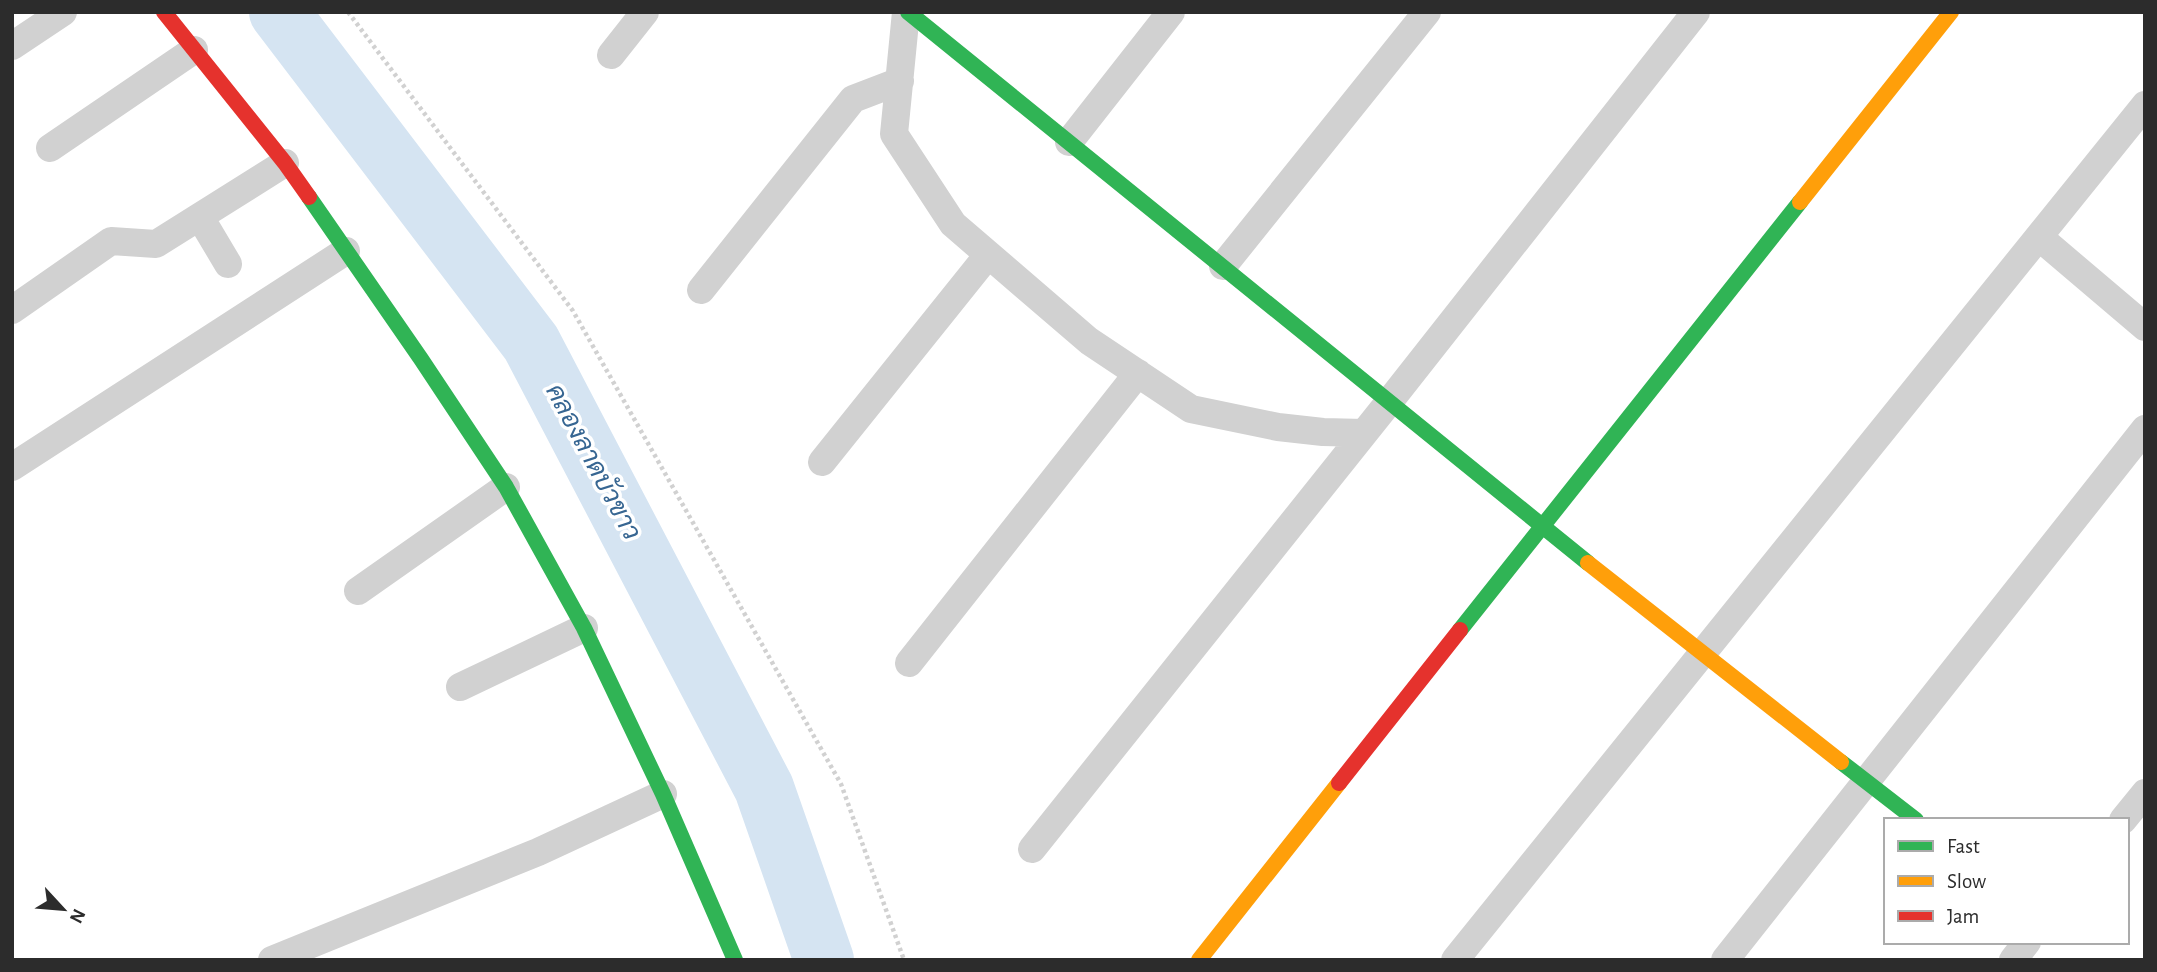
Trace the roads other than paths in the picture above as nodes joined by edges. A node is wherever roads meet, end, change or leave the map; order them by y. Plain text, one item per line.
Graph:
1 (63, 12) edge
2 (164, 12) edge
3 (645, 12) edge
4 (907, 12) edge
5 (1171, 12) edge
6 (1427, 12) edge
7 (1696, 12) edge
8 (1951, 12) edge
9 (12, 46) edge
10 (194, 50) junction
11 (611, 55) dead end
12 (900, 81) junction
13 (2145, 105) edge
14 (1069, 142) junction
15 (50, 148) dead end
16 (285, 163) junction
17 (200, 217) junction
18 (2039, 237) junction
19 (346, 251) junction
20 (988, 255) junction
21 (228, 264) dead end
22 (1223, 266) junction
23 (701, 290) dead end
24 (12, 310) edge
25 (2145, 327) edge
26 (1138, 373) junction
27 (1389, 402) junction
28 (2145, 429) edge
29 (1364, 433) junction
30 (822, 462) dead end
31 (12, 467) edge
32 (506, 487) junction
33 (1544, 526) junction
34 (358, 591) dead end
35 (584, 628) junction
36 (1703, 653) junction
37 (909, 663) dead end
38 (460, 687) dead end
39 (1867, 782) junction
40 (2145, 793) edge
41 (663, 794) junction
42 (1913, 818) edge
43 (2125, 818) edge
44 (1032, 849) dead end
45 (2025, 944) edge
46 (272, 960) edge
47 (735, 960) edge
48 (1199, 960) edge
49 (1455, 960) edge
50 (1725, 960) edge
51 (2013, 960) edge

1 - 9 street
2 - 10 street
3 - 11 street
4 - 12 street
4 - 14 street
5 - 14 street
6 - 22 street
7 - 27 street
8 - 33 street
10 - 15 street
10 - 16 street
12 - 20 street
12 - 23 street
13 - 18 street
14 - 22 street
16 - 17 street
16 - 19 street
17 - 21 street
17 - 24 street
18 - 25 street
18 - 36 street
19 - 31 street
19 - 32 street
20 - 26 street
20 - 30 street
22 - 27 street
26 - 29 street
26 - 37 street
27 - 29 street
27 - 33 street
28 - 39 street
29 - 44 street
32 - 34 street
32 - 35 street
33 - 36 street
33 - 48 street
35 - 38 street
35 - 41 street
36 - 39 street
36 - 49 street
39 - 42 street
39 - 50 street
40 - 43 street
41 - 46 street
41 - 47 street
45 - 51 street

